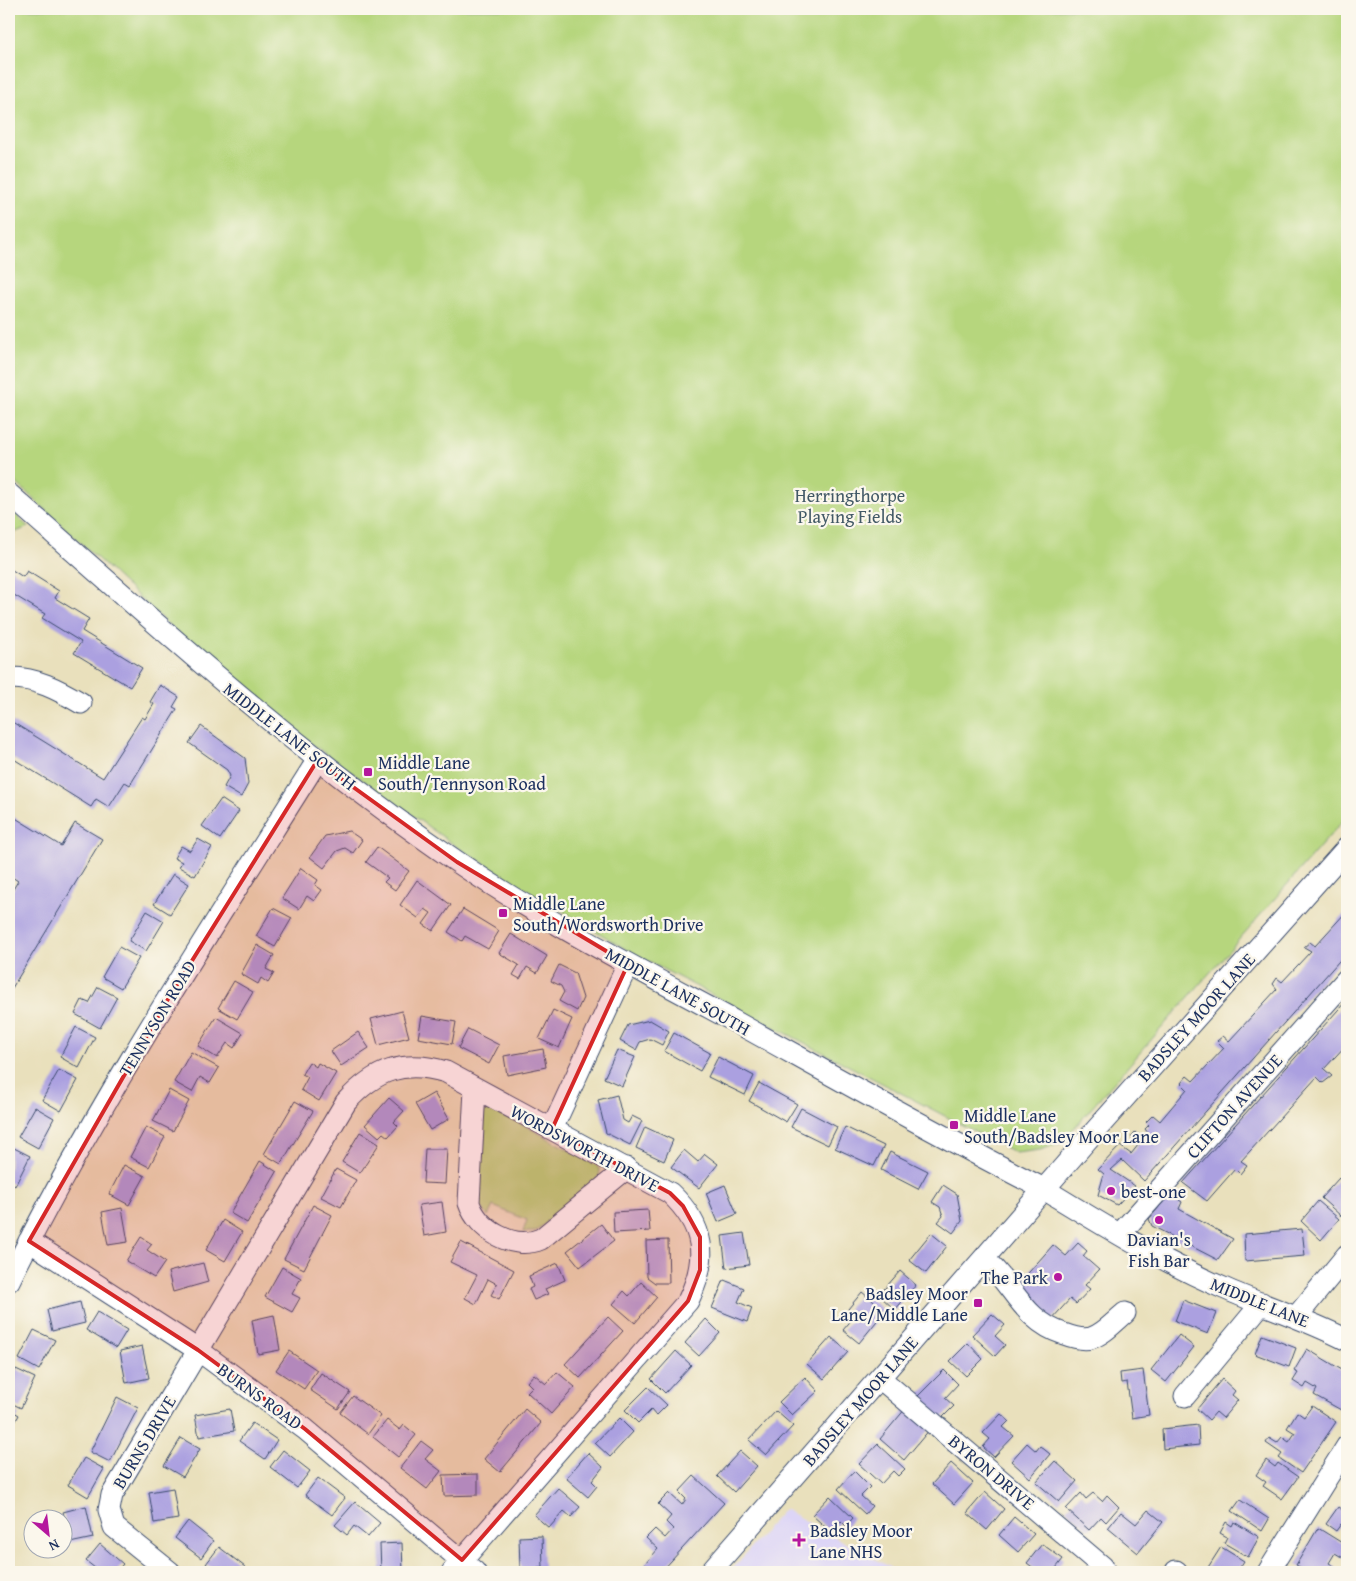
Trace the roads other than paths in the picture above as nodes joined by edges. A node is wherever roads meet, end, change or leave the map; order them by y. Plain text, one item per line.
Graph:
1 (9, 494) edge
2 (9, 678) edge
3 (81, 703) dead end
4 (317, 761) junction
5 (1347, 848) edge
6 (628, 964) junction
7 (1347, 979) edge
8 (476, 1089) junction
9 (552, 1129) junction
10 (627, 1168) junction
11 (1044, 1189) junction
12 (1120, 1234) junction
13 (29, 1241) junction
14 (1347, 1255) edge
15 (984, 1259) junction
16 (9, 1281) edge
17 (1262, 1303) junction
18 (1125, 1313) dead end
19 (1297, 1316) junction
20 (1347, 1340) edge
21 (198, 1350) junction
22 (880, 1379) junction
23 (1185, 1396) dead end
24 (1347, 1446) edge
25 (1103, 1567) dead end
26 (463, 1568) edge
27 (170, 1572) edge
28 (710, 1572) edge
29 (1268, 1572) edge

1 - 4 street, MIDDLE LANE SOUTH
2 - 3 street
4 - 6 street, MIDDLE LANE SOUTH
4 - 13 street, TENNYSON ROAD
5 - 11 street, BADSLEY MOOR LANE
6 - 9 street
6 - 11 street, MIDDLE LANE SOUTH
7 - 12 street, CLIFTON AVENUE
8 - 9 street, WORDSWORTH DRIVE
8 - 10 street
8 - 21 street, WORDSWORTH DRIVE
9 - 10 street, WORDSWORTH DRIVE
10 - 26 street, WORDSWORTH DRIVE
11 - 12 street, MIDDLE LANE
11 - 15 street, BADSLEY MOOR LANE
12 - 17 street, MIDDLE LANE
13 - 16 street, TENNYSON ROAD
13 - 21 street, BURNS ROAD
14 - 19 street
15 - 18 street
15 - 22 street, BADSLEY MOOR LANE
17 - 19 street, MIDDLE LANE
17 - 23 street
19 - 20 street, MIDDLE LANE
21 - 26 street, BURNS ROAD
21 - 27 street, BURNS DRIVE
22 - 25 street, BYRON DRIVE
22 - 28 street, BADSLEY MOOR LANE
24 - 29 street

